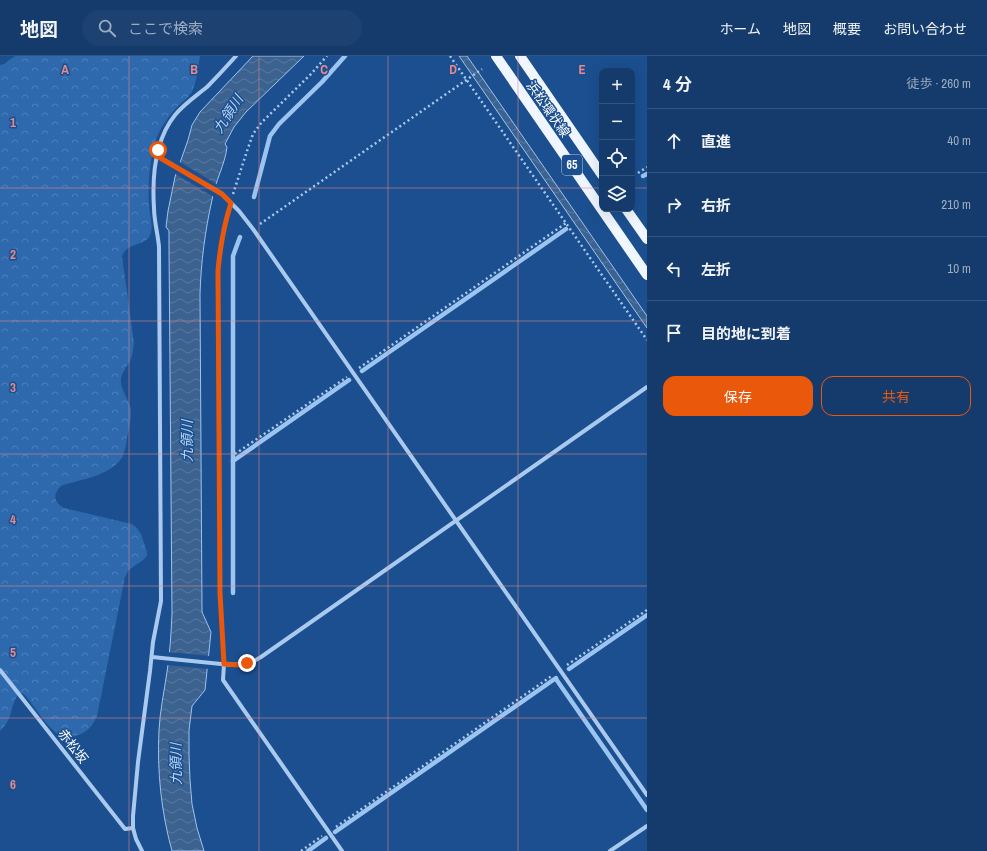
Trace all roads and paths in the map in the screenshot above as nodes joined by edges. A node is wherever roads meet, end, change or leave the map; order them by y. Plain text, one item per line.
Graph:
1 (236, 56) edge
2 (327, 56) edge
3 (450, 56) edge
4 (496, 56) edge
5 (520, 56) edge
6 (482, 69) dead end
7 (468, 79) junction
8 (157, 156) junction
9 (647, 167) edge
10 (599, 170) edge
11 (638, 174) dead end
12 (231, 203) junction
13 (628, 212) edge
14 (566, 223) junction
15 (253, 229) junction
16 (647, 239) edge
17 (647, 275) edge
18 (647, 340) edge
19 (353, 372) junction
20 (647, 387) edge
21 (235, 454) dead end
22 (456, 520) junction
23 (647, 610) edge
24 (152, 657) junction
25 (222, 664) junction
26 (0, 670) edge
27 (560, 670) junction
28 (647, 795) edge
29 (647, 826) edge
30 (133, 828) junction
31 (328, 832) junction
32 (142, 851) edge
33 (301, 851) edge
34 (342, 851) edge
35 (610, 851) edge

1 - 8 street
2 - 12 path
3 - 7 path
4 - 17 main road, 浜松環状線 / 65
5 - 10 main road, 浜松環状線 / 65
6 - 7 path
7 - 14 path
7 - 15 path
8 - 12 street
8 - 24 street
9 - 11 path
12 - 15 street
12 - 25 path
13 - 16 main road
14 - 18 path
14 - 19 path
15 - 19 street
19 - 21 path
19 - 22 street
20 - 22 street
22 - 25 street
22 - 27 street
23 - 27 path
24 - 25 street
24 - 30 street
25 - 31 street
26 - 30 street, 赤松坂
27 - 28 street
27 - 31 path
29 - 35 street
30 - 32 street
31 - 33 path
31 - 34 street

